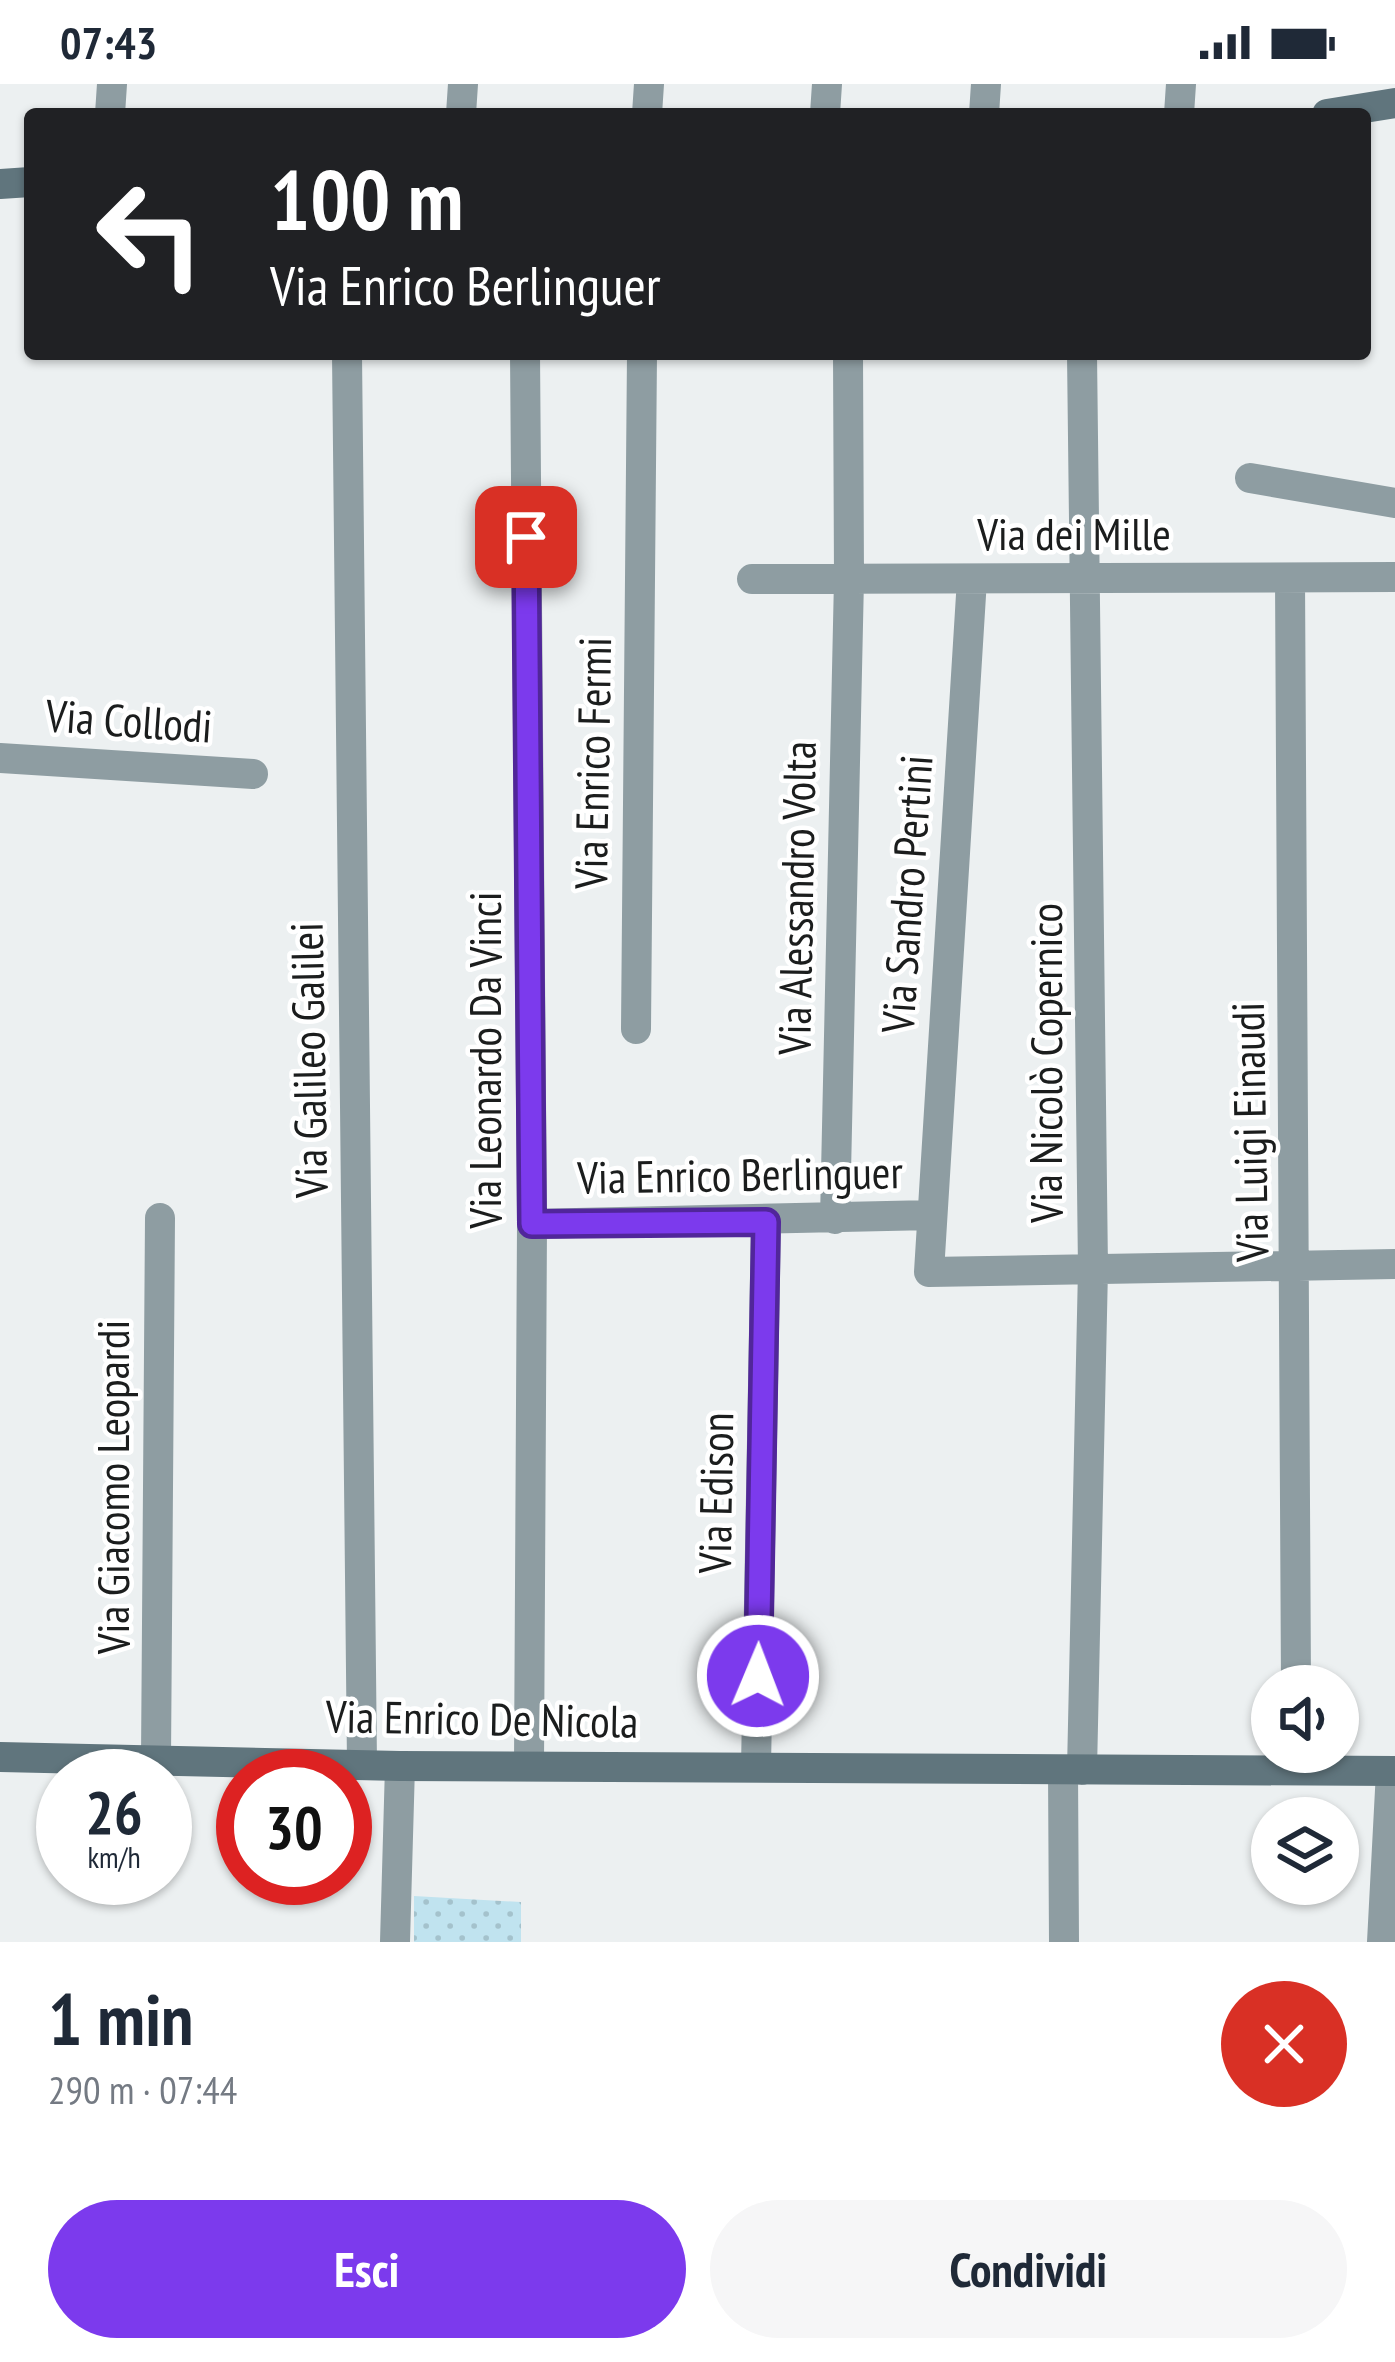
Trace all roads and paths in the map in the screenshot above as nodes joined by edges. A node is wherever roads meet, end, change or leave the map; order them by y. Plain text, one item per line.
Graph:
1 (1395, 103) edge
2 (1364, 108) edge
3 (346, 360) edge
4 (525, 360) edge
5 (642, 360) edge
6 (848, 360) edge
7 (1082, 360) edge
8 (1250, 478) dead end
9 (1395, 502) edge
10 (1395, 577) edge
11 (1290, 578) junction
12 (752, 579) dead end
13 (849, 579) junction
14 (972, 579) junction
15 (1088, 580) junction
16 (0, 758) edge
17 (253, 774) dead end
18 (636, 1028) dead end
19 (932, 1216) junction
20 (160, 1218) dead end
21 (835, 1219) junction
22 (766, 1222) junction
23 (532, 1224) junction
24 (1395, 1264) edge
25 (1296, 1267) junction
26 (1093, 1269) junction
27 (1296, 1665) edge
28 (156, 1749) edge
29 (362, 1749) edge
30 (0, 1757) edge
31 (36, 1757) edge
32 (1251, 1763) edge
33 (372, 1765) edge
34 (529, 1765) junction
35 (400, 1766) junction
36 (756, 1767) junction
37 (1359, 1767) edge
38 (1072, 1771) junction
39 (1393, 1771) edge
40 (395, 1942) edge
41 (1064, 1942) edge
42 (1382, 1942) edge

1 - 2 street
3 - 29 street, Via Galileo Galilei
4 - 23 street, Via Leonardo Da Vinci
5 - 18 street, Via Enrico Fermi
6 - 13 street, Via Alessandro Volta
7 - 15 street, Via Nicolò Copernico
8 - 9 street
10 - 11 street, Via dei Mille
11 - 15 street, Via dei Mille
11 - 25 street, Via Luigi Einaudi
12 - 13 street, Via dei Mille
13 - 14 street, Via dei Mille
13 - 21 street, Via Alessandro Volta
14 - 15 street, Via dei Mille
14 - 19 street, Via Sandro Pertini
15 - 26 street, Via Nicolò Copernico
16 - 17 street, Via Collodi
19 - 21 street, Via Enrico Berlinguer
19 - 26 street, Via Enrico Berlinguer
20 - 28 street, Via Giacomo Leopardi
21 - 22 street, Via Enrico Berlinguer
22 - 23 street, Via Enrico Berlinguer
22 - 36 street, Via Edison
23 - 34 street, Via Leonardo Da Vinci
24 - 25 street, Via Enrico Berlinguer
25 - 26 street, Via Enrico Berlinguer
25 - 27 street, Via Luigi Einaudi
26 - 38 street, Via Nicolò Copernico
30 - 31 street, Via Enrico De Nicola
32 - 38 street, Via Enrico De Nicola
33 - 35 street, Via Enrico De Nicola
34 - 35 street, Via Enrico De Nicola
34 - 36 street, Via Enrico De Nicola
35 - 40 street
36 - 38 street, Via Enrico De Nicola
37 - 39 street, Via Enrico De Nicola
38 - 41 street, Via Nicolò Copernico
39 - 42 street

